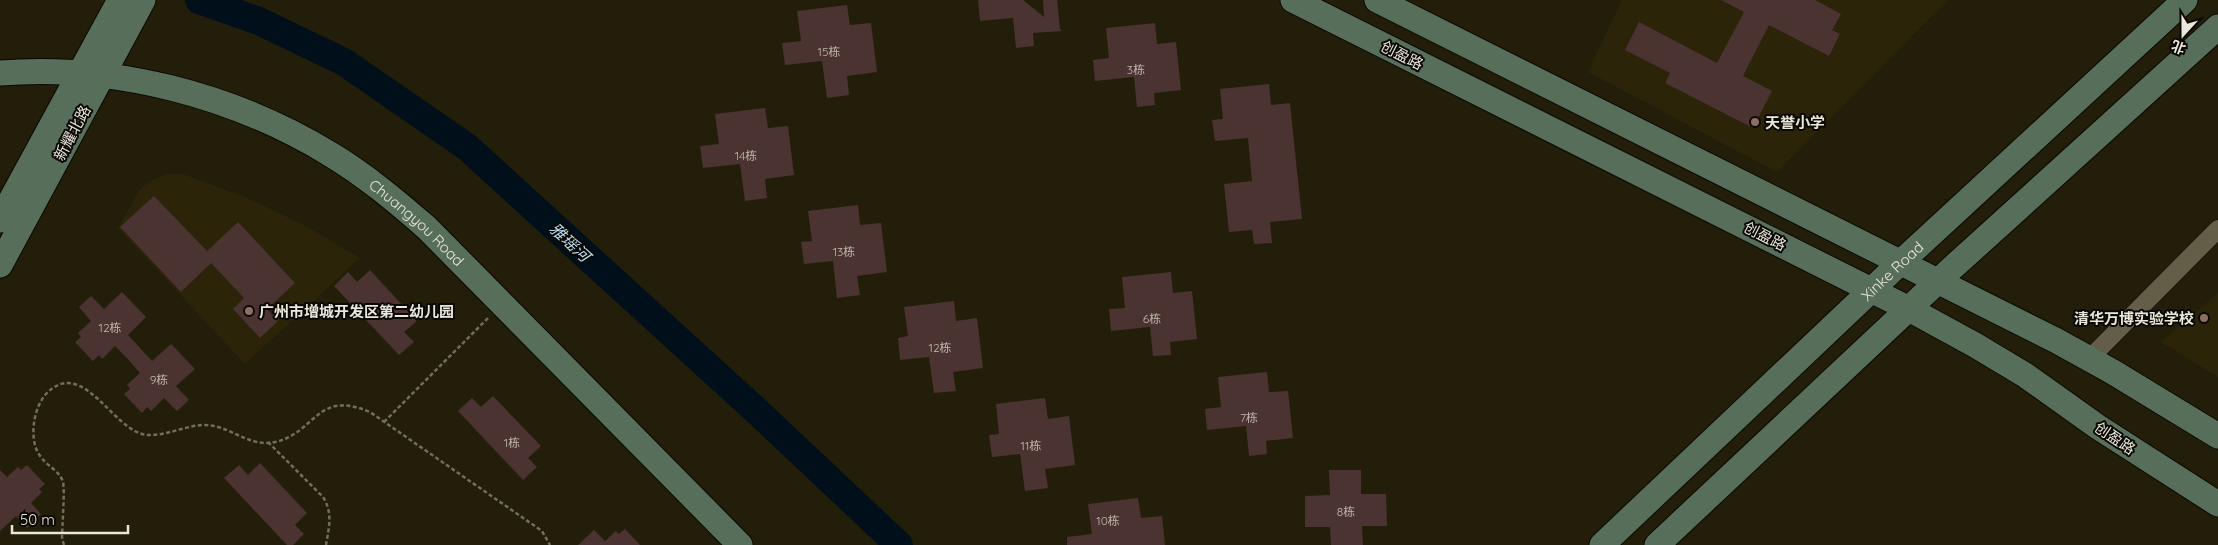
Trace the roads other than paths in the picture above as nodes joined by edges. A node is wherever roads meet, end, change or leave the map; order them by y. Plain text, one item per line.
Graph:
1 (120, 0) edge
2 (143, 0) edge
3 (1293, 0) edge
4 (1377, 0) edge
5 (2185, 0) edge
6 (2218, 27) edge
7 (109, 42) junction
8 (0, 73) edge
9 (91, 74) junction
10 (0, 220) edge
11 (2218, 229) edge
12 (1901, 262) junction
13 (0, 265) edge
14 (1939, 281) junction
15 (1872, 290) junction
16 (1909, 309) junction
17 (2090, 359) junction
18 (2218, 436) edge
19 (2218, 504) edge
20 (740, 545) edge
21 (1602, 545) edge
22 (1657, 545) edge

1 - 7 street, 新耀北路
2 - 7 street, 新耀北路
3 - 15 street, 创盈路
4 - 12 street
5 - 12 street, Xinke Road
6 - 14 street
7 - 9 street, 新耀北路
8 - 9 street, Chuangyou Road
9 - 10 street, 新耀北路
9 - 13 street, 新耀北路
9 - 20 street, Chuangyou Road
11 - 17 street
12 - 14 street
12 - 15 street, Xinke Road
14 - 16 street
14 - 17 street
15 - 16 street, 创盈路
15 - 21 street, Xinke Road
16 - 19 street, 创盈路
16 - 22 street
17 - 18 street

